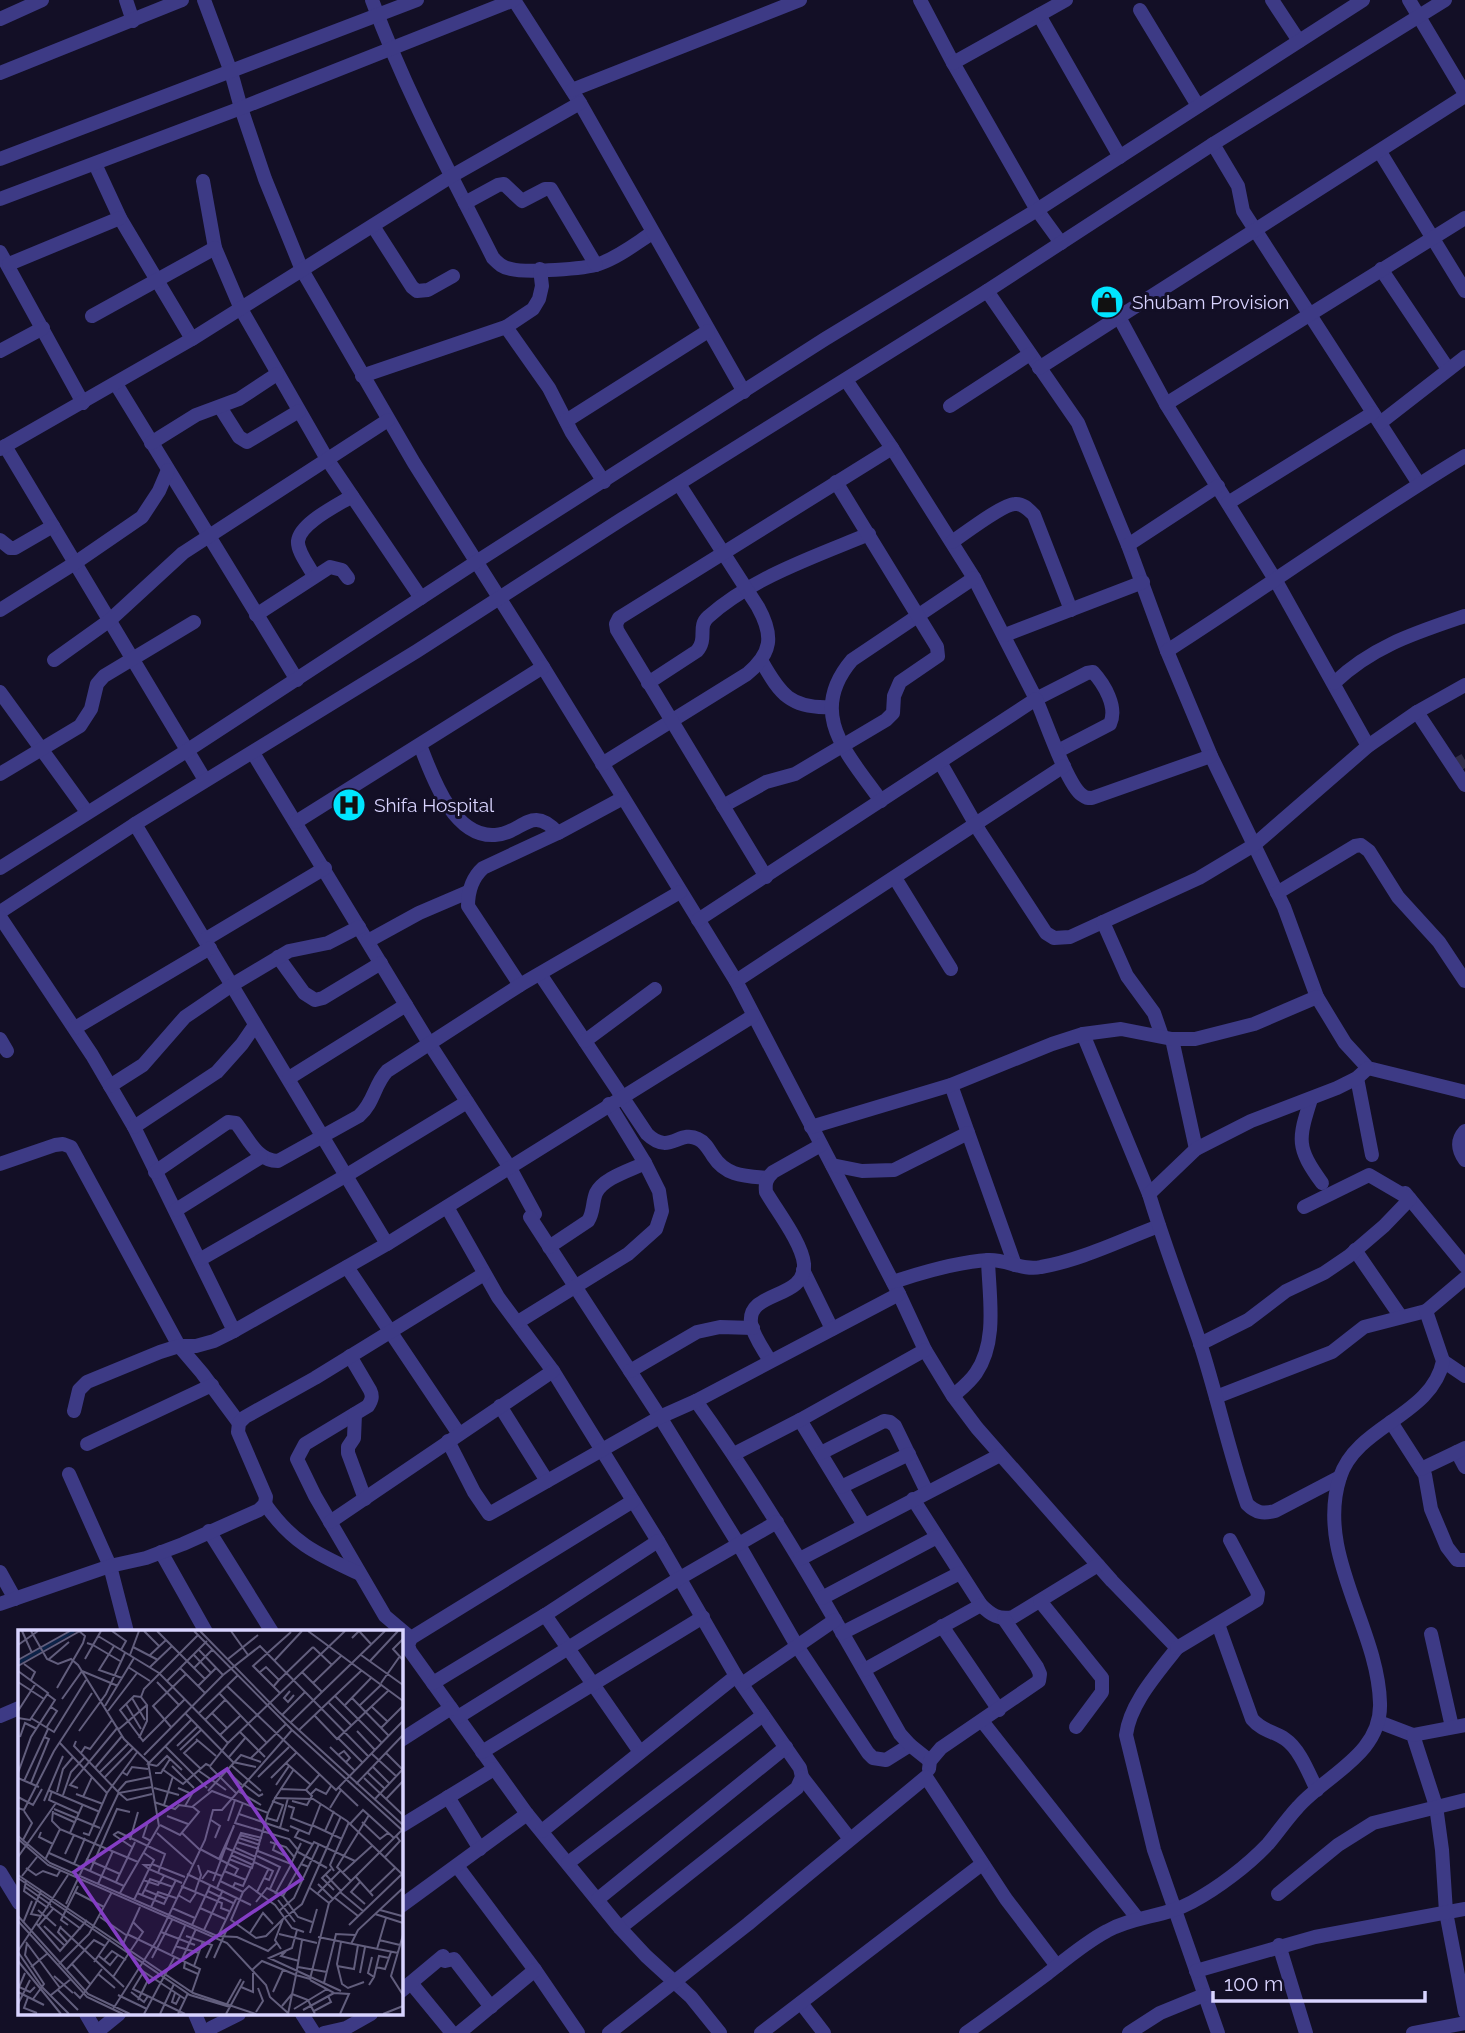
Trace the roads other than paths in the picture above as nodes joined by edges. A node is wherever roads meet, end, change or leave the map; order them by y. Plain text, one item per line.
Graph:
1 (42, 0) edge
2 (125, 0) edge
3 (182, 0) edge
4 (204, 0) edge
5 (417, 0) edge
6 (514, 0) edge
7 (800, 0) edge
8 (920, 0) edge
9 (1066, 0) edge
10 (1272, 0) edge
11 (1363, 0) edge
12 (1409, 0) edge
13 (1445, 0) edge
14 (20, 4) edge
15 (374, 7) edge
16 (1140, 10) dead end
17 (1039, 15) junction
18 (1419, 17) junction
19 (0, 19) edge
20 (132, 21) junction
21 (1299, 41) junction
22 (391, 50) junction
23 (953, 63) junction
24 (231, 72) junction
25 (0, 73) edge
26 (1465, 95) edge
27 (576, 97) junction
28 (1198, 106) junction
29 (241, 108) junction
30 (1213, 144) junction
31 (1380, 152) junction
32 (1120, 157) junction
33 (0, 159) edge
34 (95, 164) junction
35 (450, 177) junction
36 (203, 181) dead end
37 (0, 200) edge
38 (465, 203) junction
39 (1037, 211) junction
40 (120, 218) junction
41 (1465, 218) edge
42 (373, 226) junction
43 (1255, 230) junction
44 (652, 233) junction
45 (1434, 238) junction
46 (1061, 243) junction
47 (215, 248) junction
48 (4, 258) edge
49 (596, 265) junction
50 (302, 270) junction
51 (540, 270) junction
52 (1381, 270) junction
53 (453, 276) dead end
54 (156, 280) junction
55 (1465, 290) edge
56 (987, 291) junction
57 (241, 309) junction
58 (1310, 315) junction
59 (92, 316) dead end
60 (1119, 317) junction
61 (506, 327) junction
62 (43, 328) junction
63 (708, 331) junction
64 (192, 339) junction
65 (0, 351) edge
66 (1030, 354) junction
67 (1465, 357) edge
68 (1040, 368) junction
69 (1448, 369) junction
70 (277, 374) junction
71 (362, 376) junction
72 (846, 380) junction
73 (116, 384) junction
74 (744, 392) junction
75 (82, 403) junction
76 (1166, 404) junction
77 (220, 407) junction
78 (950, 407) dead end
79 (299, 411) junction
80 (1376, 418) junction
81 (388, 420) junction
82 (566, 421) junction
83 (151, 443) junction
84 (3, 447) edge
85 (892, 448) junction
86 (1465, 456) edge
87 (327, 459) junction
88 (168, 470) junction
89 (604, 482) junction
90 (836, 482) junction
91 (679, 484) junction
92 (1419, 484) junction
93 (1218, 486) junction
94 (352, 496) junction
95 (1228, 503) junction
96 (53, 526) junction
97 (869, 534) junction
98 (208, 536) junction
99 (0, 540) edge
100 (952, 542) junction
101 (1128, 545) junction
102 (723, 553) junction
103 (476, 562) junction
104 (75, 563) junction
105 (314, 576) junction
106 (348, 578) dead end
107 (974, 578) junction
108 (1276, 581) junction
109 (1143, 582) junction
110 (748, 589) junction
111 (421, 598) junction
112 (500, 599) junction
113 (0, 610) edge
114 (1071, 610) junction
115 (918, 614) junction
116 (256, 615) junction
117 (1465, 616) edge
118 (110, 620) junction
119 (194, 622) dead end
120 (1005, 635) junction
121 (1167, 651) junction
122 (54, 660) dead end
123 (133, 660) junction
124 (762, 662) junction
125 (543, 667) junction
126 (297, 680) junction
127 (648, 682) junction
128 (1334, 683) junction
129 (1465, 685) edge
130 (0, 692) edge
131 (1036, 699) junction
132 (831, 707) junction
133 (1417, 712) junction
134 (672, 722) junction
135 (420, 745) junction
136 (843, 746) junction
137 (1368, 746) junction
138 (42, 747) junction
139 (188, 750) junction
140 (1058, 751) junction
141 (253, 753) junction
142 (1210, 756) junction
143 (940, 762) junction
144 (601, 764) junction
145 (1064, 766) junction
146 (0, 774) edge
147 (205, 780) junction
148 (1465, 785) edge
149 (623, 798) junction
150 (881, 801) junction
151 (723, 806) junction
152 (87, 812) junction
153 (296, 822) junction
154 (135, 824) junction
155 (976, 824) junction
156 (558, 833) junction
157 (1254, 845) junction
158 (0, 868) edge
159 (325, 868) junction
160 (766, 877) junction
161 (895, 878) junction
162 (468, 892) junction
163 (680, 892) junction
164 (1277, 893) junction
165 (0, 914) edge
166 (698, 920) junction
167 (1103, 922) junction
168 (359, 927) junction
169 (368, 941) junction
170 (208, 944) junction
171 (278, 957) junction
172 (381, 963) junction
173 (951, 969) dead end
174 (540, 974) junction
175 (736, 981) junction
176 (1465, 981) edge
177 (232, 985) junction
178 (520, 985) junction
179 (655, 989) dead end
180 (1317, 997) junction
181 (406, 1004) junction
182 (754, 1017) junction
183 (255, 1025) junction
184 (75, 1028) junction
185 (1083, 1034) junction
186 (1167, 1037) junction
187 (585, 1041) junction
188 (429, 1043) junction
189 (1363, 1073) junction
190 (289, 1078) junction
191 (951, 1085) junction
192 (110, 1086) junction
193 (1465, 1092) edge
194 (623, 1098) junction
195 (1311, 1099) junction
196 (467, 1102) junction
197 (609, 1104) junction
198 (134, 1127) junction
199 (811, 1127) junction
200 (1465, 1131) edge
201 (968, 1133) junction
202 (323, 1135) junction
203 (821, 1145) junction
204 (1196, 1149) junction
205 (1372, 1155) dead end
206 (261, 1157) junction
207 (1465, 1160) edge
208 (645, 1163) junction
209 (0, 1164) edge
210 (831, 1165) junction
211 (510, 1168) junction
212 (155, 1171) junction
213 (347, 1175) junction
214 (1389, 1177) dead end
215 (767, 1178) junction
216 (1322, 1183) dead end
217 (1149, 1194) junction
218 (1410, 1199) junction
219 (447, 1207) junction
220 (1304, 1207) dead end
221 (176, 1210) junction
222 (1159, 1226) junction
223 (387, 1244) junction
224 (549, 1247) junction
225 (1355, 1250) junction
226 (201, 1259) junction
227 (988, 1260) junction
228 (1015, 1265) junction
229 (1465, 1266) edge
230 (347, 1267) junction
231 (803, 1270) junction
232 (484, 1274) junction
233 (1465, 1278) edge
234 (574, 1286) junction
235 (896, 1288) junction
236 (1426, 1311) junction
237 (1401, 1317) junction
238 (518, 1322) junction
239 (753, 1328) junction
240 (832, 1329) junction
241 (234, 1331) junction
242 (389, 1332) junction
243 (1200, 1344) junction
244 (178, 1346) junction
245 (925, 1350) junction
246 (350, 1356) junction
247 (770, 1361) junction
248 (1443, 1361) junction
249 (553, 1370) junction
250 (630, 1371) junction
251 (1465, 1376) edge
252 (212, 1385) junction
253 (953, 1396) junction
254 (1216, 1397) junction
255 (696, 1401) junction
256 (500, 1406) junction
257 (74, 1411) dead end
258 (355, 1414) junction
259 (660, 1417) junction
260 (800, 1420) junction
261 (1391, 1422) junction
262 (239, 1423) junction
263 (453, 1438) junction
264 (88, 1444) dead end
265 (601, 1449) junction
266 (1461, 1450) edge
267 (821, 1453) junction
268 (734, 1454) junction
269 (909, 1454) junction
270 (1000, 1455) junction
271 (1465, 1467) edge
272 (1422, 1469) junction
273 (69, 1474) dead end
274 (1340, 1477) junction
275 (547, 1480) junction
276 (841, 1487) junction
277 (927, 1492) junction
278 (365, 1499) junction
279 (913, 1499) junction
280 (633, 1501) junction
281 (265, 1504) junction
282 (330, 1522) junction
283 (777, 1522) junction
284 (864, 1525) junction
285 (209, 1531) junction
286 (937, 1537) junction
287 (1230, 1540) dead end
288 (658, 1541) junction
289 (739, 1545) junction
290 (161, 1552) junction
291 (800, 1559) junction
292 (1465, 1560) edge
293 (1098, 1565) junction
294 (110, 1566) junction
295 (0, 1572) edge
296 (960, 1573) junction
297 (360, 1574) junction
298 (680, 1578) junction
299 (822, 1598) junction
300 (15, 1600) junction
301 (1040, 1601) junction
302 (0, 1604) edge
303 (981, 1605) junction
304 (545, 1615) junction
305 (703, 1617) junction
306 (1004, 1619) junction
307 (1218, 1624) junction
308 (838, 1626) junction
309 (942, 1626) junction
310 (126, 1630) edge
311 (205, 1630) edge
312 (271, 1630) edge
313 (402, 1630) edge
314 (402, 1630) edge
315 (1431, 1634) dead end
316 (411, 1638) junction
317 (797, 1646) junction
318 (568, 1647) junction
319 (1177, 1648) junction
320 (864, 1670) junction
321 (739, 1680) junction
322 (433, 1683) junction
323 (593, 1683) junction
324 (18, 1709) edge
325 (999, 1710) junction
326 (455, 1713) junction
327 (763, 1714) junction
328 (0, 1716) edge
329 (982, 1721) junction
330 (1379, 1722) junction
331 (1458, 1726) edge
332 (1076, 1727) dead end
333 (1413, 1735) junction
334 (402, 1740) edge
335 (910, 1745) junction
336 (786, 1747) junction
337 (482, 1752) junction
338 (640, 1752) junction
339 (930, 1761) junction
340 (494, 1769) junction
341 (802, 1777) junction
342 (926, 1777) junction
343 (1317, 1790) junction
344 (448, 1797) junction
345 (1465, 1800) edge
346 (1436, 1806) junction
347 (527, 1814) junction
348 (402, 1825) edge
349 (541, 1831) junction
350 (850, 1839) junction
351 (480, 1849) junction
352 (568, 1863) junction
353 (982, 1864) junction
354 (457, 1866) junction
355 (0, 1872) edge
356 (1278, 1894) dead end
357 (597, 1899) junction
358 (18, 1901) edge
359 (402, 1905) edge
360 (1465, 1909) edge
361 (1174, 1911) junction
362 (1446, 1912) junction
363 (1138, 1919) junction
364 (620, 1928) junction
365 (1279, 1945) junction
366 (1460, 1963) edge
367 (1057, 1966) junction
368 (535, 1970) junction
369 (1196, 1971) junction
370 (673, 1981) junction
371 (406, 1987) edge
372 (1204, 1995) junction
373 (801, 2003) junction
374 (491, 2007) junction
375 (1465, 2012) edge
376 (87, 2016) edge
377 (117, 2016) edge
378 (196, 2016) edge
379 (235, 2016) edge
380 (303, 2016) edge
381 (367, 2016) edge
382 (1465, 2023) edge
383 (97, 2033) edge
384 (205, 2033) edge
385 (314, 2033) edge
386 (324, 2033) edge
387 (452, 2033) edge
388 (459, 2033) edge
389 (578, 2033) edge
390 (609, 2033) edge
391 (720, 2033) edge
392 (761, 2033) edge
393 (824, 2033) edge
394 (966, 2033) edge
395 (1129, 2033) edge
396 (1218, 2033) edge
397 (1306, 2033) edge
398 (1413, 2033) edge

1 - 14 street
2 - 20 street
3 - 20 street
4 - 24 street
5 - 15 street
6 - 22 street
6 - 27 street
7 - 27 street
8 - 23 street
9 - 17 street
10 - 21 street
11 - 21 street
12 - 18 street
13 - 18 street
14 - 19 street
15 - 22 street
15 - 24 street
16 - 28 street
17 - 23 street
17 - 32 street
18 - 26 street
18 - 30 street
20 - 25 street
21 - 28 street
22 - 29 street
22 - 35 street
23 - 39 street
24 - 29 street
24 - 33 street
26 - 31 street
27 - 35 street
27 - 44 street
28 - 32 street
29 - 34 street
29 - 50 street
30 - 43 street
30 - 46 street
31 - 43 street
31 - 45 street
32 - 39 street
34 - 37 street
34 - 40 street
35 - 38 street
35 - 42 street
36 - 47 street
38 - 49 street
38 - 51 street
39 - 46 street
39 - 74 street
40 - 48 street
40 - 54 street
41 - 45 street
42 - 50 street
42 - 53 street
43 - 58 street
43 - 60 street
44 - 49 street
44 - 63 street
45 - 52 street
45 - 55 street
46 - 56 street
47 - 54 street
47 - 57 street
48 - 62 street
49 - 51 street
50 - 57 street
50 - 71 street
51 - 61 street
52 - 58 street
52 - 69 street
54 - 59 street
54 - 64 street
56 - 66 street
56 - 72 street
57 - 64 street
57 - 70 street
58 - 76 street
58 - 80 street
60 - 68 street
60 - 76 street
61 - 71 street
61 - 82 street
62 - 65 street
62 - 75 street
63 - 74 street
63 - 82 street
64 - 73 street
66 - 68 street
66 - 78 street
67 - 69 street
68 - 101 street
69 - 80 street
70 - 77 street
70 - 79 street
71 - 81 street
72 - 85 street
72 - 91 street
73 - 75 street
73 - 83 street
74 - 89 street
75 - 84 street
76 - 93 street
77 - 79 street
77 - 83 street
79 - 87 street
80 - 92 street
80 - 95 street
81 - 87 street
81 - 103 street
82 - 89 street
83 - 88 street
84 - 96 street
85 - 90 street
85 - 100 street
86 - 92 street
87 - 94 street
87 - 98 street
88 - 98 street
88 - 104 street
89 - 103 street
90 - 97 street
90 - 102 street
91 - 102 street
91 - 112 street
92 - 108 street
93 - 95 street
93 - 101 street
94 - 105 street
94 - 111 street
95 - 108 street
96 - 99 street
96 - 104 street
97 - 110 street
97 - 115 street
98 - 116 street
98 - 118 street
100 - 107 street
100 - 114 street
101 - 109 street
102 - 110 street
102 - 127 street
103 - 111 street
103 - 112 street
104 - 113 street
104 - 118 street
105 - 106 street
105 - 116 street
107 - 115 street
107 - 120 street
108 - 121 street
108 - 128 street
109 - 114 street
109 - 121 street
110 - 124 street
110 - 127 street
111 - 126 street
112 - 125 street
112 - 141 street
114 - 120 street
115 - 132 street
115 - 136 street
116 - 126 street
117 - 128 street
118 - 122 street
118 - 123 street
119 - 123 street
120 - 131 street
121 - 142 street
123 - 138 street
123 - 139 street
124 - 132 street
124 - 134 street
125 - 135 street
125 - 144 street
126 - 139 street
127 - 134 street
128 - 137 street
129 - 133 street
130 - 138 street
131 - 140 street
131 - 140 street
131 - 143 street
132 - 136 street
133 - 137 street
133 - 148 street
134 - 144 street
134 - 151 street
135 - 153 street
135 - 156 street
136 - 150 street
136 - 151 street
137 - 157 street
138 - 146 street
138 - 152 street
139 - 147 street
139 - 152 street
140 - 145 street
141 - 147 street
141 - 153 street
142 - 145 street
142 - 157 street
143 - 150 street
143 - 155 street
144 - 149 street
145 - 155 street
147 - 154 street
149 - 156 street
149 - 163 street
150 - 160 street
151 - 160 street
152 - 158 street
153 - 159 street
154 - 165 street
154 - 170 street
155 - 161 street
155 - 167 street
156 - 162 street
157 - 164 street
157 - 167 street
159 - 168 street
159 - 170 street
160 - 166 street
161 - 173 street
161 - 175 street
162 - 169 street
162 - 178 street
163 - 166 street
163 - 174 street
164 - 176 street
164 - 180 street
165 - 184 street
166 - 175 street
167 - 186 street
168 - 169 street
168 - 171 street
169 - 172 street
170 - 177 street
170 - 184 street
171 - 172 street
171 - 177 street
172 - 181 street
174 - 178 street
174 - 187 street
175 - 182 street
177 - 183 street
177 - 192 street
178 - 188 street
179 - 187 street
180 - 186 street
180 - 189 street
181 - 188 street
181 - 190 street
182 - 194 street
182 - 199 street
183 - 190 street
183 - 198 street
184 - 192 street
185 - 186 street
185 - 191 street
185 - 217 street
186 - 204 street
187 - 194 street
188 - 196 street
188 - 202 street
189 - 193 street
189 - 195 street
189 - 205 street
190 - 202 street
191 - 199 street
191 - 201 street
192 - 198 street
194 - 197 street
194 - 215 street
195 - 204 street
195 - 216 street
196 - 211 street
196 - 213 street
197 - 208 street
197 - 211 street
198 - 212 street
199 - 203 street
200 - 207 street
201 - 210 street
201 - 228 street
202 - 206 street
202 - 213 street
203 - 210 street
203 - 215 street
204 - 217 street
206 - 212 street
206 - 221 street
208 - 224 street
208 - 234 street
209 - 244 street
210 - 235 street
211 - 219 street
211 - 224 street
212 - 221 street
213 - 223 street
213 - 226 street
214 - 218 street
215 - 231 street
217 - 222 street
218 - 220 street
218 - 225 street
218 - 229 street
219 - 223 street
219 - 232 street
221 - 226 street
222 - 228 street
222 - 243 street
223 - 230 street
224 - 234 street
225 - 237 street
225 - 243 street
226 - 241 street
227 - 228 street
227 - 235 street
227 - 253 street
230 - 241 street
230 - 242 street
231 - 239 street
231 - 240 street
232 - 238 street
232 - 242 street
233 - 236 street
234 - 238 street
234 - 250 street
235 - 240 street
235 - 245 street
236 - 237 street
236 - 248 street
237 - 254 street
238 - 249 street
239 - 247 street
239 - 250 street
240 - 247 street
241 - 244 street
242 - 246 street
242 - 263 street
243 - 254 street
244 - 252 street
244 - 257 street
245 - 253 street
245 - 260 street
246 - 258 street
246 - 262 street
247 - 255 street
248 - 251 street
248 - 261 street
249 - 256 street
249 - 265 street
250 - 259 street
252 - 262 street
252 - 264 street
253 - 270 street
254 - 274 street
255 - 259 street
255 - 268 street
256 - 263 street
256 - 275 street
258 - 278 street
258 - 282 street
259 - 265 street
259 - 289 street
260 - 267 street
260 - 268 street
261 - 272 street
261 - 274 street
262 - 281 street
263 - 275 street
263 - 278 street
265 - 275 street
265 - 280 street
266 - 271 street
266 - 272 street
267 - 269 street
267 - 276 street
268 - 283 street
269 - 276 street
269 - 277 street
270 - 277 street
270 - 293 street
272 - 292 street
273 - 294 street
274 - 330 street
276 - 284 street
277 - 279 street
278 - 282 street
279 - 284 street
279 - 286 street
280 - 288 street
280 - 316 street
281 - 285 street
281 - 297 street
282 - 297 street
283 - 289 street
283 - 291 street
284 - 291 street
285 - 290 street
285 - 312 street
286 - 296 street
286 - 299 street
287 - 307 street
288 - 298 street
288 - 304 street
289 - 298 street
289 - 317 street
290 - 294 street
290 - 311 street
291 - 299 street
293 - 301 street
293 - 319 street
294 - 300 street
294 - 310 street
295 - 300 street
296 - 303 street
296 - 308 street
297 - 314 street
298 - 305 street
298 - 318 street
299 - 308 street
300 - 302 street
301 - 306 street
301 - 332 street
303 - 306 street
303 - 309 street
304 - 318 street
304 - 322 street
305 - 321 street
305 - 323 street
306 - 325 street
307 - 319 street
307 - 343 street
308 - 317 street
308 - 320 street
309 - 320 street
309 - 325 street
313 - 316 street
315 - 331 street
316 - 322 street
317 - 321 street
317 - 335 street
318 - 323 street
318 - 326 street
319 - 361 street
320 - 335 street
321 - 327 street
321 - 338 street
322 - 326 street
323 - 337 street
323 - 338 street
324 - 328 street
325 - 329 street
326 - 334 street
326 - 337 street
327 - 336 street
327 - 352 street
329 - 339 street
329 - 363 street
330 - 333 street
330 - 343 street
331 - 333 street
333 - 346 street
335 - 339 street
336 - 341 street
336 - 357 street
337 - 340 street
338 - 349 street
339 - 342 street
340 - 344 street
340 - 347 street
341 - 350 street
341 - 364 street
342 - 350 street
342 - 353 street
343 - 361 street
344 - 348 street
344 - 351 street
345 - 346 street
346 - 356 street
346 - 362 street
347 - 349 street
347 - 351 street
349 - 352 street
350 - 370 street
351 - 354 street
352 - 357 street
353 - 367 street
353 - 373 street
354 - 359 street
354 - 368 street
355 - 358 street
357 - 364 street
360 - 362 street
361 - 363 street
361 - 369 street
362 - 365 street
362 - 366 street
363 - 367 street
364 - 370 street
365 - 369 street
365 - 397 street
366 - 375 street
367 - 394 street
368 - 374 street
368 - 389 street
369 - 372 street
370 - 390 street
370 - 391 street
371 - 374 street
371 - 387 street
372 - 395 street
372 - 396 street
373 - 392 street
373 - 393 street
374 - 388 street
376 - 383 street
377 - 383 street
378 - 384 street
379 - 384 street
380 - 385 street
381 - 386 street
382 - 398 street

